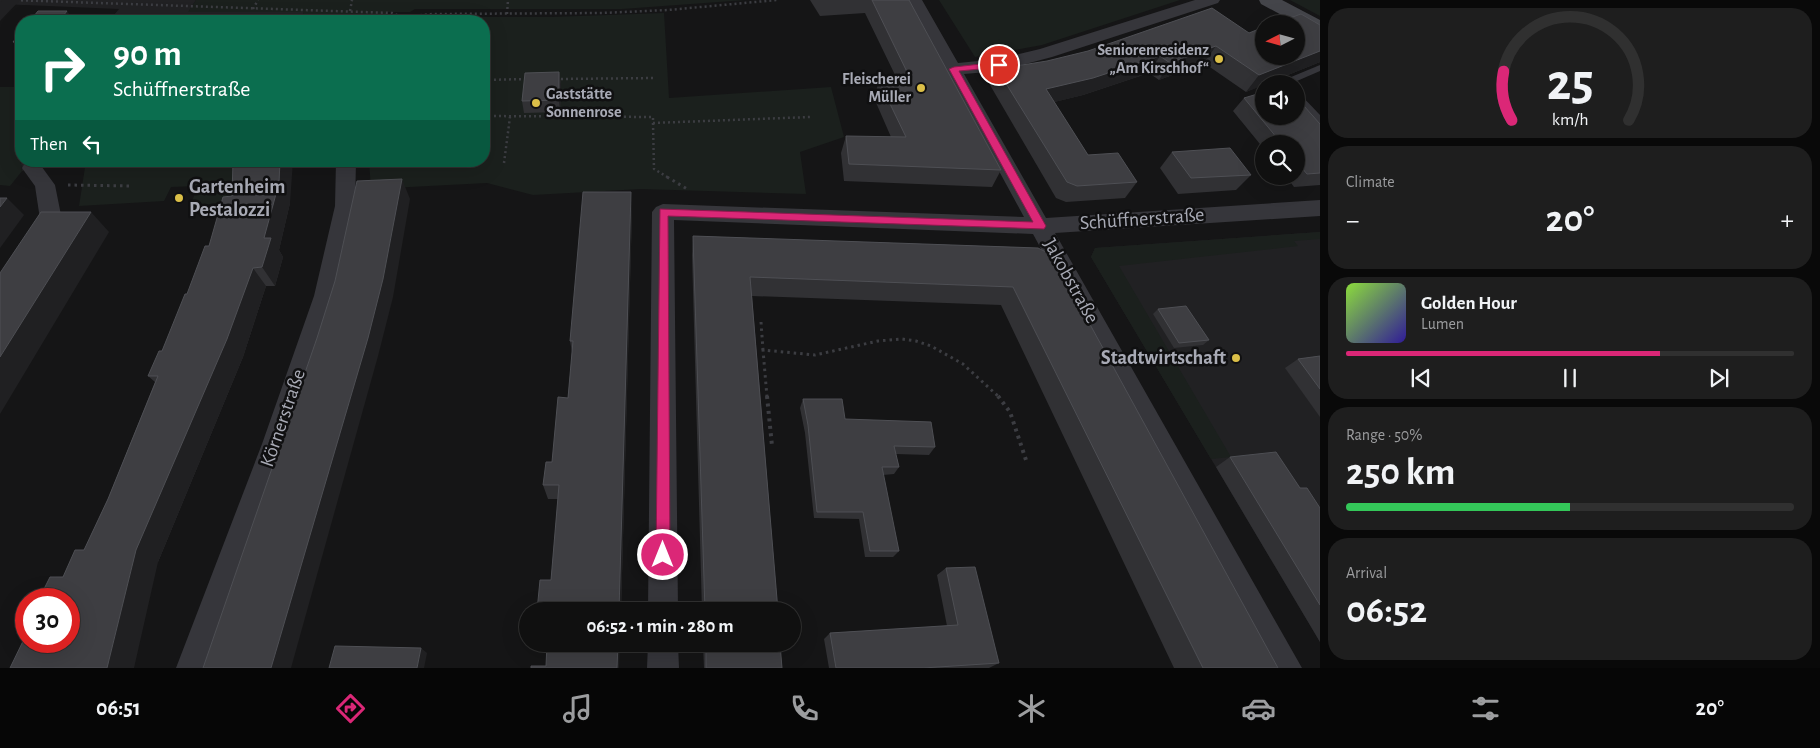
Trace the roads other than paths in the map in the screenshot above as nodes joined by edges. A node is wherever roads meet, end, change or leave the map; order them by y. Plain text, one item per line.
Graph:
1 (914, 0) edge
2 (1212, 0) edge
3 (1268, 0) edge
4 (1320, 28) edge
5 (1320, 68) edge
6 (954, 69) junction
7 (1302, 75) edge
8 (1305, 105) edge
9 (1320, 121) edge
10 (346, 167) edge
11 (38, 177) road end
12 (1320, 208) edge
13 (1041, 226) junction
14 (0, 294) edge
15 (663, 602) edge
16 (663, 652) edge
17 (192, 668) edge
18 (663, 668) edge
19 (1286, 668) edge

1 - 6 street, Jakobstraße
2 - 6 street
3 - 4 main road
5 - 7 lane
6 - 13 street, Jakobstraße
8 - 9 lane
10 - 17 street, Körnerstraße
11 - 14 street
12 - 13 street, Schüffnerstraße
13 - 15 street, Schüffnerstraße
13 - 19 street, Jakobstraße
16 - 18 street

